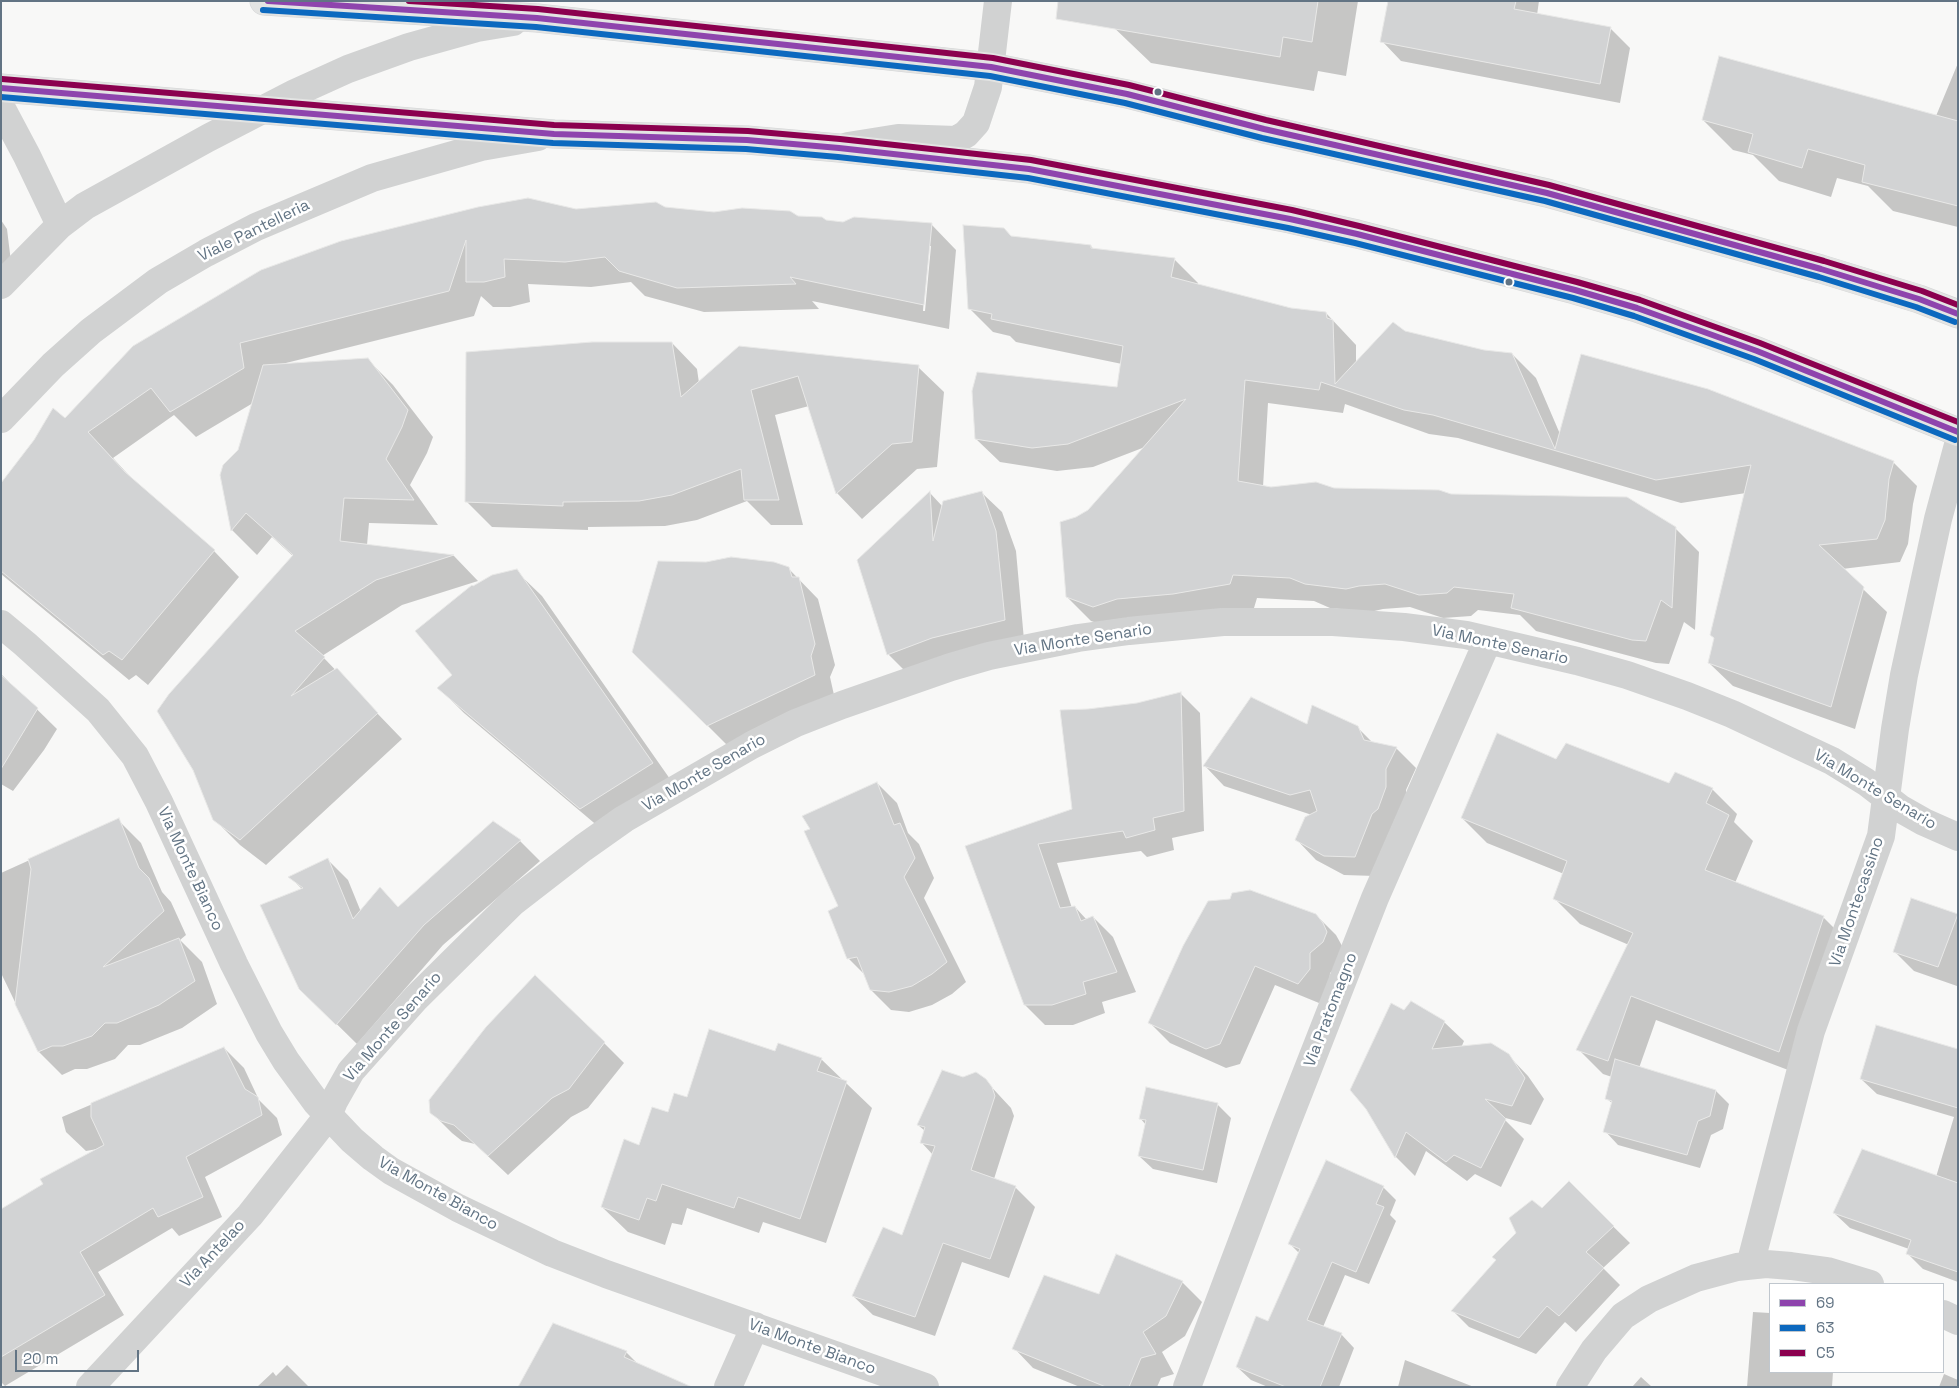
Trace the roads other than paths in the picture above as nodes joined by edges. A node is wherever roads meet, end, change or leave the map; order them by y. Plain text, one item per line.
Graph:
1 (264, 1) edge
2 (998, 1) edge
3 (537, 18) junction
4 (991, 67) junction
5 (1, 88) edge
6 (1, 107) edge
7 (262, 111) junction
8 (554, 134) junction
9 (839, 148) junction
10 (60, 225) junction
11 (1, 285) edge
12 (1958, 314) edge
13 (1, 419) edge
14 (1958, 432) edge
15 (1958, 445) edge
16 (1, 624) edge
17 (1488, 640) junction
18 (1885, 798) junction
19 (1958, 836) edge
20 (328, 1116) junction
21 (1750, 1265) junction
22 (1867, 1283) edge
23 (1944, 1315) edge
24 (1958, 1322) edge
25 (755, 1326) junction
26 (90, 1387) edge
27 (728, 1387) edge
28 (925, 1387) edge
29 (1187, 1387) edge
30 (1570, 1387) edge

1 - 3 main road
2 - 4 street
3 - 4 main road
3 - 7 street
4 - 9 street
4 - 12 main road
5 - 7 main road
6 - 10 street
7 - 8 main road
7 - 10 street
8 - 9 main road
8 - 13 street, Viale Pantelleria
9 - 14 main road
10 - 11 street
15 - 18 street, Via Montecassino
16 - 20 street, Via Monte Bianco
17 - 18 street, Via Monte Senario
17 - 20 street, Via Monte Senario
17 - 29 street, Via Pratomagno
18 - 19 street, Via Monte Senario
18 - 21 street, Via Montecassino
20 - 25 street, Via Monte Bianco
20 - 26 street, Via Antelao
21 - 22 street
21 - 30 street
23 - 24 street
25 - 27 street
25 - 28 street, Via Monte Bianco

